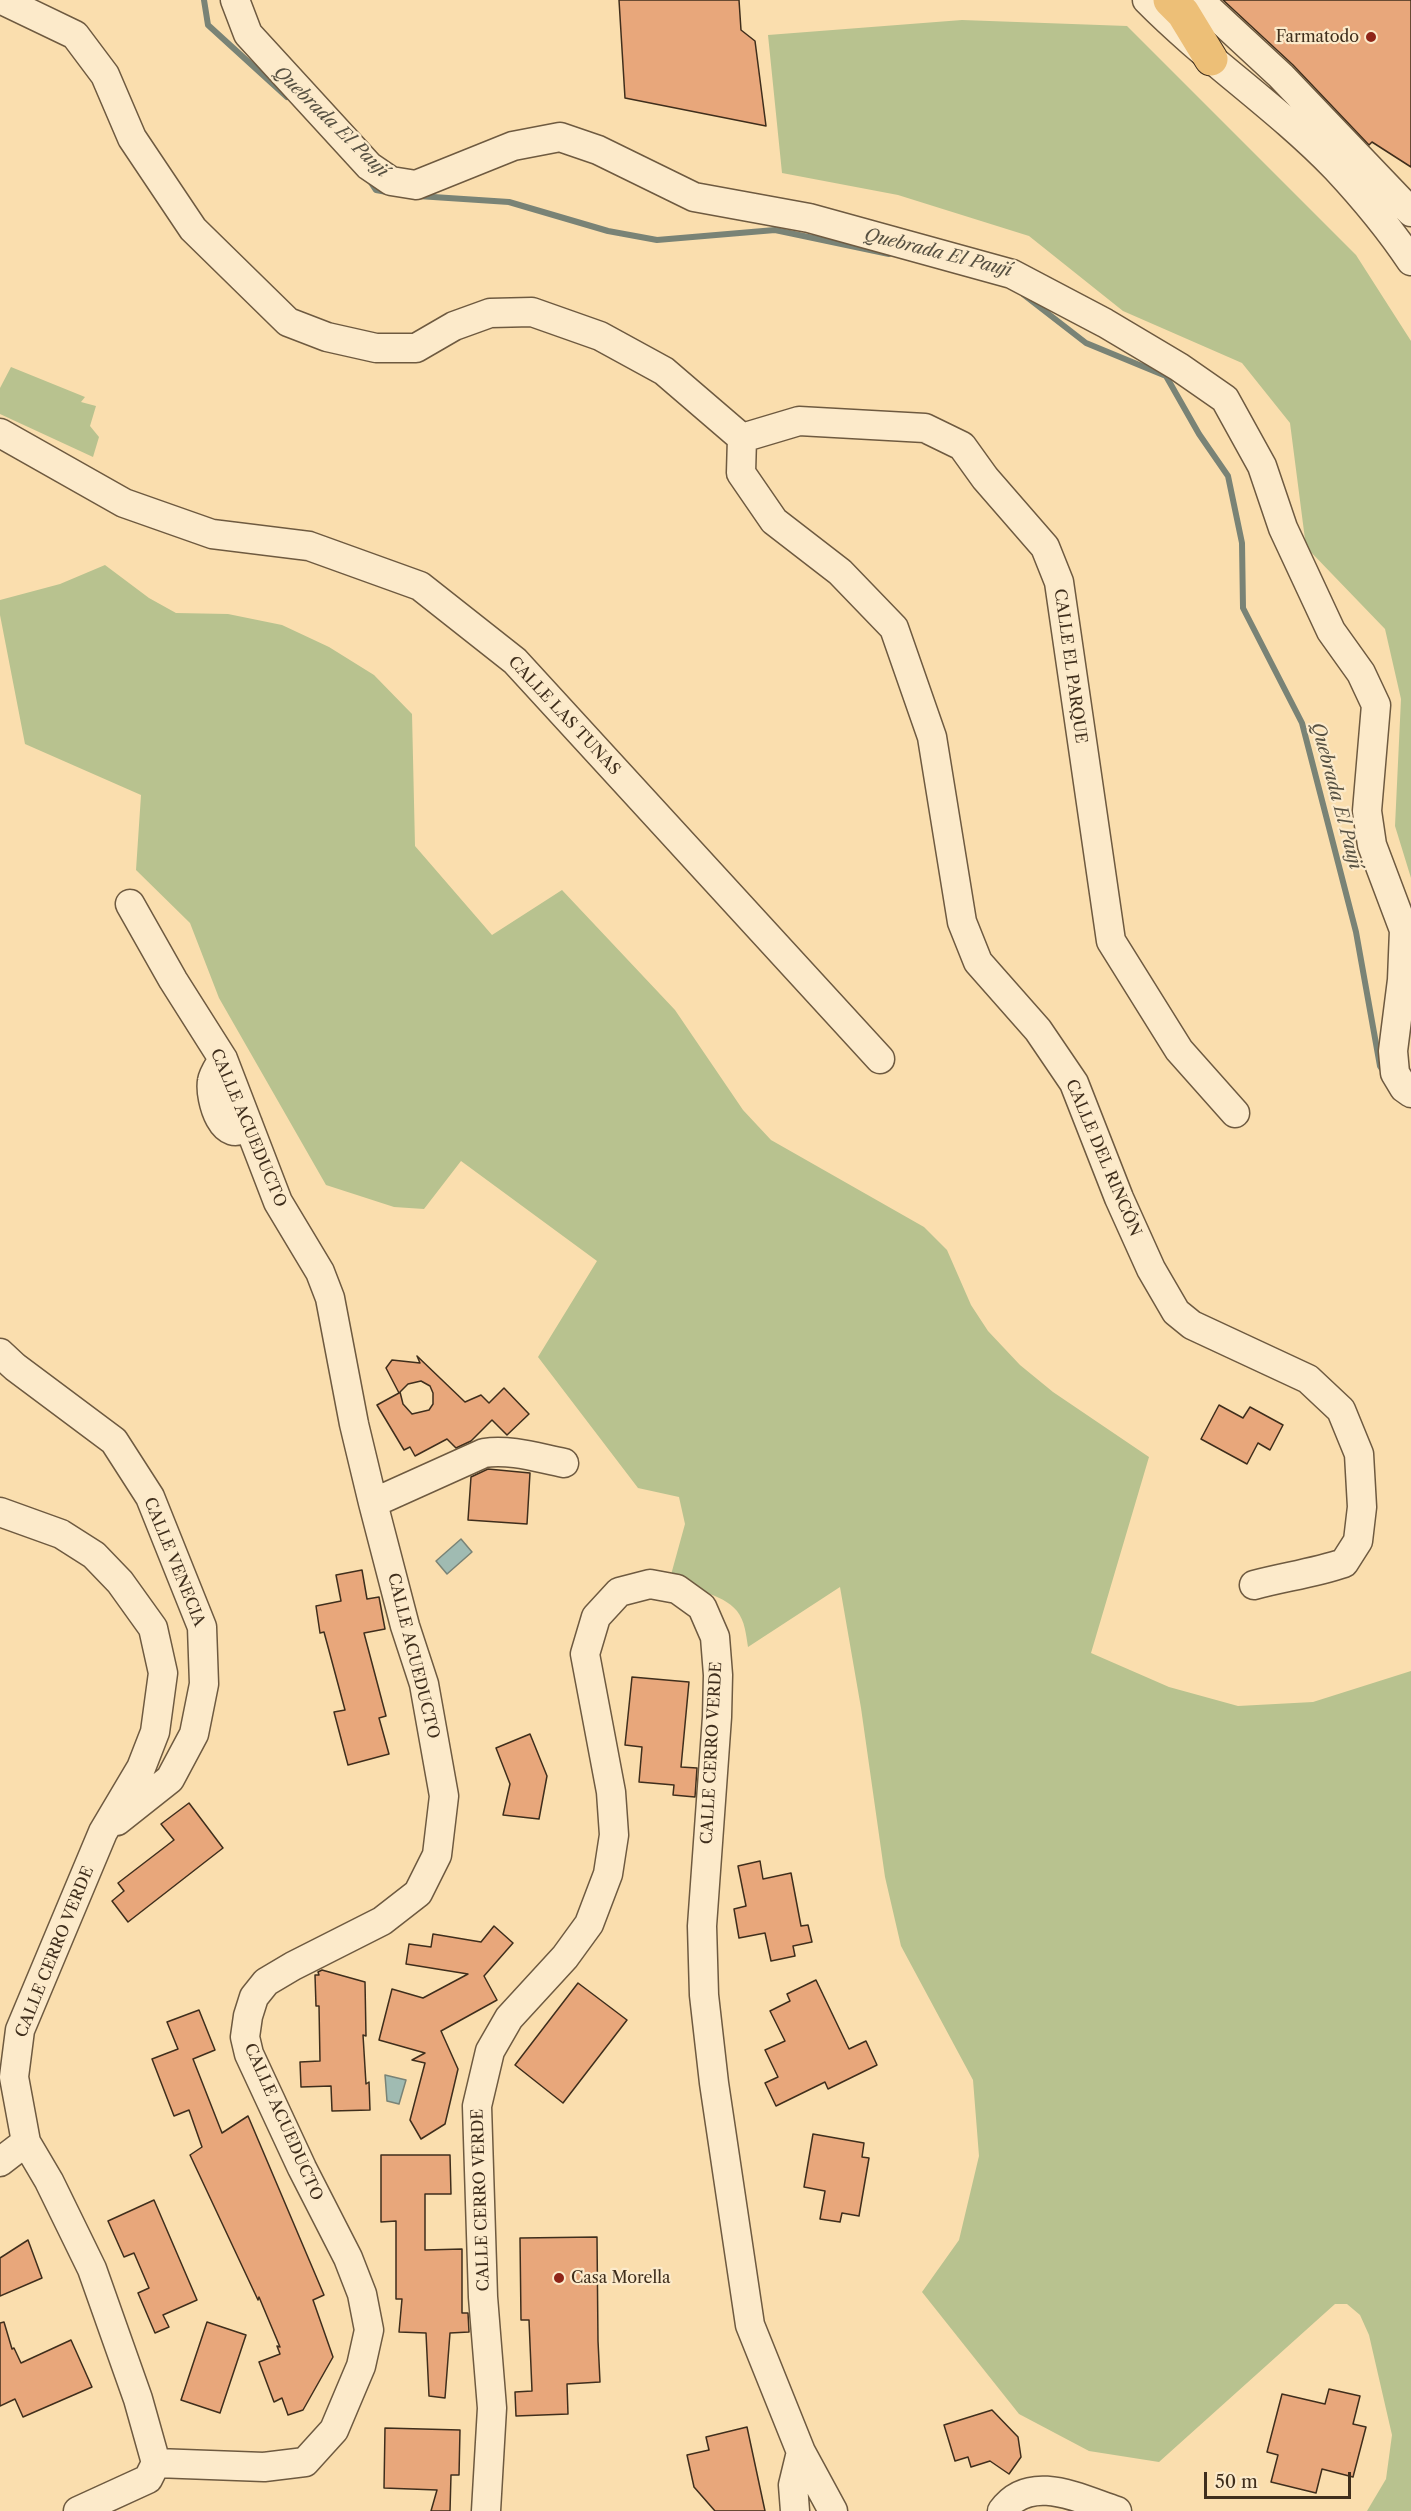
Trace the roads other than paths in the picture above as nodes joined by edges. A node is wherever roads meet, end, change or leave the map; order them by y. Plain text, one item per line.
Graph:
1 (2, 0) edge
2 (235, 0) edge
3 (1147, 0) edge
4 (1170, 0) edge
5 (1199, 0) edge
6 (1211, 59) junction
7 (1411, 212) edge
8 (1411, 261) edge
9 (0, 433) edge
10 (742, 438) junction
11 (130, 904) dead end
12 (880, 1059) dead end
13 (1411, 1093) edge
14 (1235, 1113) dead end
15 (0, 1353) edge
16 (564, 1463) dead end
17 (373, 1503) junction
18 (0, 1512) edge
19 (1254, 1586) dead end
20 (103, 1832) junction
21 (26, 2142) junction
22 (0, 2162) edge
23 (801, 2452) junction
24 (152, 2471) junction
25 (78, 2511) edge
26 (125, 2511) edge
27 (486, 2511) edge
28 (795, 2511) edge
29 (833, 2511) edge
30 (1002, 2511) edge
31 (1117, 2511) edge

1 - 10 street
2 - 13 street
3 - 6 street
4 - 6 main road
5 - 7 street
6 - 8 street
9 - 12 street, CALLE LAS TUNAS
10 - 14 street, CALLE EL PARQUE
10 - 19 street, CALLE DEL RINCÓN
11 - 17 street, CALLE ACUEDUCTO
15 - 20 street, CALLE VENECIA
16 - 17 street
17 - 24 street, CALLE ACUEDUCTO
18 - 20 street, CALLE CERRO VERDE
20 - 21 street, CALLE CERRO VERDE
21 - 22 street
21 - 24 street, CALLE CERRO VERDE
23 - 27 street, CALLE CERRO VERDE
23 - 28 street
23 - 29 street, CALLE CERRO VERDE
24 - 25 street
24 - 26 street
30 - 31 street

